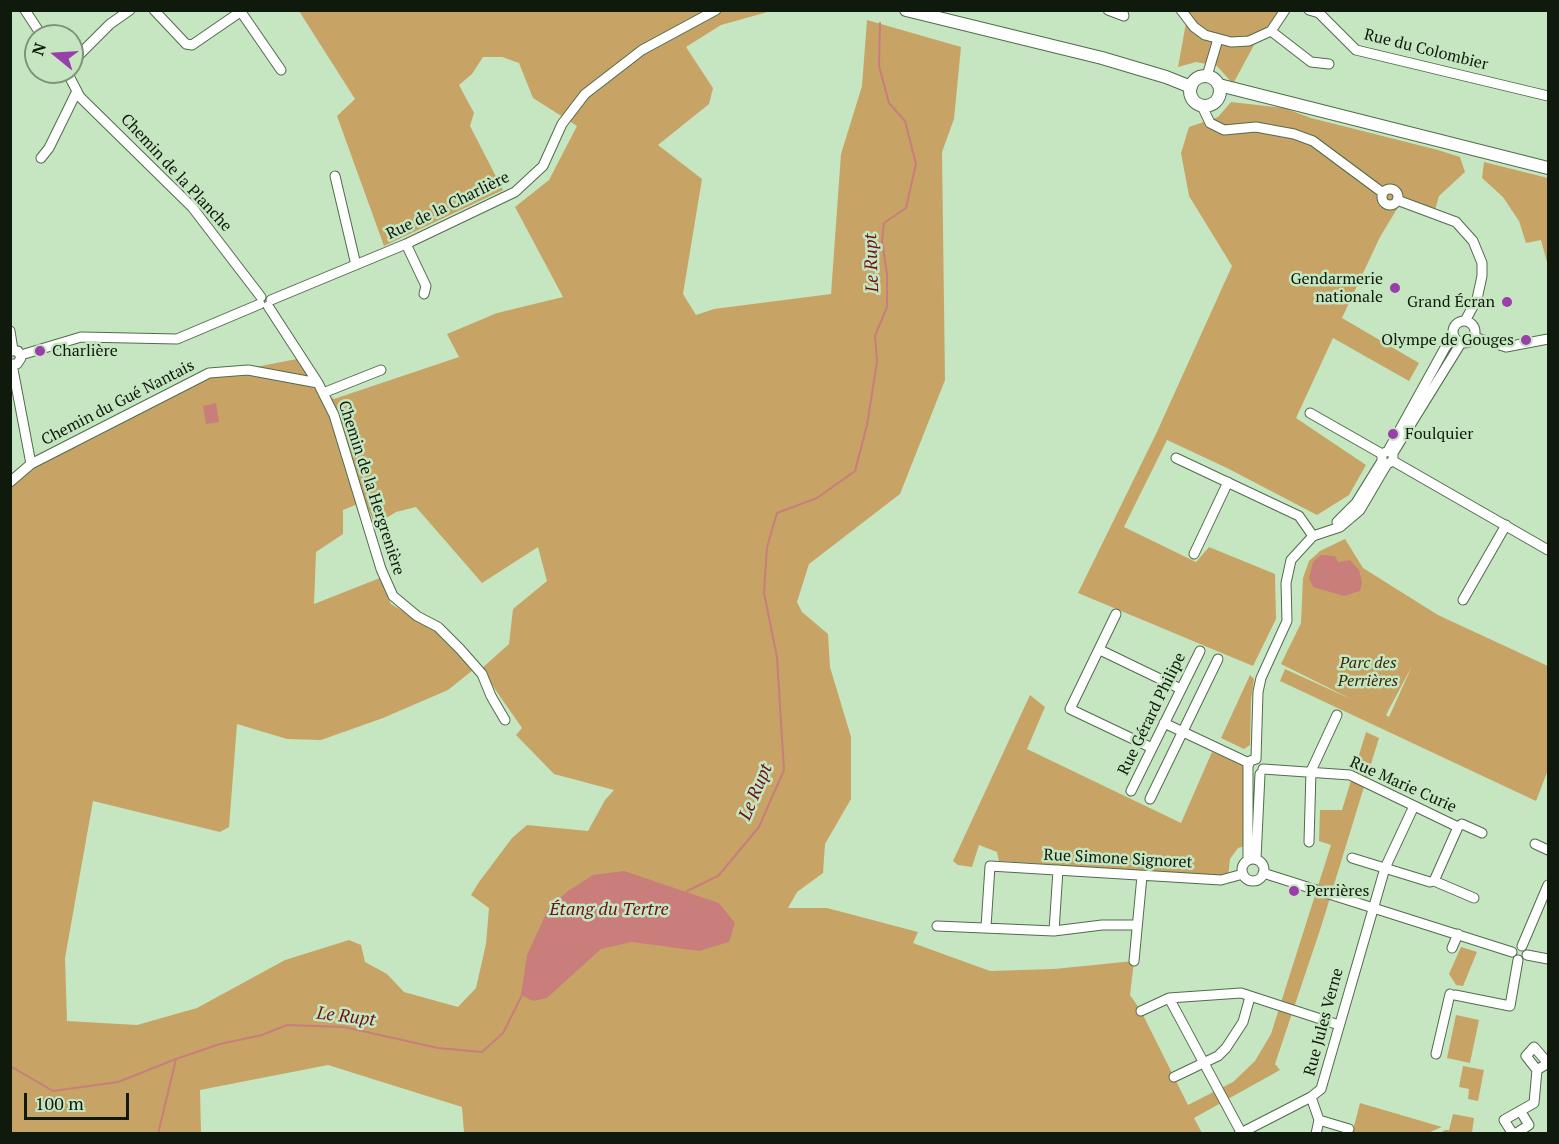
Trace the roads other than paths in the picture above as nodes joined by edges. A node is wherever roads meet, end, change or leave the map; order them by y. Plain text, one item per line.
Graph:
1 (25, 10) edge
2 (130, 10) edge
3 (154, 10) edge
4 (716, 10) edge
5 (906, 10) edge
6 (1108, 10) edge
7 (1181, 10) edge
8 (1285, 10) edge
9 (1309, 10) edge
10 (242, 11) edge
11 (1126, 13) edge
12 (34, 24) edge
13 (1271, 31) junction
14 (1218, 39) junction
15 (84, 50) edge
16 (1329, 64) dead end
17 (281, 70) dead end
18 (1207, 76) junction
19 (73, 84) edge
20 (1219, 85) junction
21 (1191, 87) junction
22 (77, 91) junction
23 (1548, 96) edge
24 (1217, 99) junction
25 (1285, 103) junction
26 (1202, 106) junction
27 (41, 158) dead end
28 (1546, 167) edge
29 (334, 177) dead end
30 (406, 244) junction
31 (356, 265) junction
32 (424, 294) dead end
33 (265, 302) junction
34 (1465, 321) junction
35 (1443, 327) dead end
36 (10, 331) edge
37 (1456, 336) junction
38 (1474, 337) junction
39 (1548, 339) edge
40 (15, 352) edge
41 (11, 364) edge
42 (381, 370) dead end
43 (318, 383) junction
44 (323, 393) junction
45 (1310, 413) dead end
46 (1387, 457) junction
47 (1176, 458) dead end
48 (31, 464) junction
49 (10, 482) edge
50 (1228, 482) junction
51 (1506, 525) junction
52 (1313, 536) junction
53 (1548, 550) edge
54 (1194, 554) dead end
55 (1463, 600) dead end
56 (1116, 614) dead end
57 (1100, 650) junction
58 (1200, 651) dead end
59 (1218, 659) dead end
60 (1181, 689) junction
61 (1337, 714) dead end
62 (505, 720) dead end
63 (1164, 723) junction
64 (1182, 732) junction
65 (1152, 748) junction
66 (1252, 764) junction
67 (1262, 771) junction
68 (1311, 771) junction
69 (1131, 791) dead end
70 (1150, 799) dead end
71 (1414, 806) junction
72 (1458, 827) junction
73 (1482, 832) dead end
74 (1308, 842) dead end
75 (1535, 844) dead end
76 (1548, 850) edge
77 (1352, 858) dead end
78 (1252, 860) junction
79 (1385, 868) junction
80 (1058, 870) junction
81 (1263, 873) junction
82 (1243, 874) junction
83 (1142, 876) junction
84 (1434, 881) junction
85 (1548, 885) edge
86 (1474, 898) dead end
87 (1545, 905) edge
88 (1373, 907) junction
89 (1137, 925) junction
90 (938, 926) dead end
91 (986, 927) junction
92 (1054, 931) junction
93 (1458, 934) junction
94 (1452, 948) dead end
95 (1525, 951) junction
96 (1515, 956) junction
97 (1548, 959) edge
98 (1134, 961) dead end
99 (1169, 998) junction
100 (1250, 998) junction
101 (1141, 1011) dead end
102 (1339, 1025) junction
103 (1436, 1054) dead end
104 (1206, 1063) junction
105 (1548, 1063) edge
106 (1537, 1070) junction
107 (1174, 1077) dead end
108 (1311, 1097) junction
109 (1521, 1112) junction
110 (1319, 1120) junction
111 (1349, 1129) dead end
112 (1241, 1133) edge
113 (1316, 1134) edge
114 (1514, 1134) edge

1 - 12 street
2 - 15 street
3 - 10 street
4 - 30 street, Rue de la Charlière
5 - 21 main road
6 - 11 street
7 - 14 street
8 - 13 street
9 - 23 street, Rue du Colombier
10 - 17 street
13 - 14 street
13 - 16 street
14 - 18 street
18 - 20 main road
18 - 21 main road
19 - 22 street, Chemin de la Planche
20 - 24 main road
20 - 25 main road
21 - 26 main road
22 - 27 street
22 - 33 street, Chemin de la Planche
24 - 25 main road
24 - 26 main road
25 - 28 main road
26 - 34 street
29 - 31 street
30 - 31 street, Rue de la Charlière
30 - 32 street
31 - 33 street, Rue de la Charlière
33 - 40 street, Rue de la Charlière
33 - 43 street, Chemin de la Hergrenière
34 - 37 street
34 - 38 street
35 - 37 street
36 - 40 street
37 - 38 street
37 - 46 street
38 - 39 street
40 - 41 street
41 - 48 street
42 - 44 street
43 - 44 street, Chemin de la Hergrenière
43 - 48 street, Chemin du Gué Nantais
44 - 62 street, Chemin de la Hergrenière
45 - 46 street
46 - 51 street
46 - 52 street
47 - 50 street
48 - 49 street, Chemin du Gué Nantais
50 - 52 street
50 - 54 street
51 - 53 street
51 - 55 street
52 - 66 street
56 - 57 street
57 - 60 street
57 - 65 street
58 - 60 street, Rue Gérard Philipe
59 - 64 street
60 - 63 street, Rue Gérard Philipe
61 - 68 street
63 - 64 street, Rue Marie Curie
63 - 65 street, Rue Gérard Philipe
64 - 66 street, Rue Marie Curie
64 - 70 street
65 - 69 street, Rue Gérard Philipe
66 - 67 street, Rue Marie Curie
66 - 67 street
66 - 78 street
67 - 68 street, Rue Marie Curie
67 - 78 street
68 - 71 street, Rue Marie Curie
68 - 74 street
71 - 72 street, Rue Marie Curie
71 - 79 street, Rue Jules Verne
72 - 73 street, Rue Marie Curie
72 - 84 street
75 - 76 street
77 - 79 street
78 - 81 street
78 - 82 street
79 - 84 street
79 - 88 street, Rue Jules Verne
80 - 83 street, Rue Simone Signoret
80 - 91 street, Rue Simone Signoret
80 - 92 street
81 - 82 street
81 - 88 street
82 - 83 street, Rue Simone Signoret
83 - 89 street
84 - 86 street
85 - 87 street
87 - 95 street
88 - 93 street
88 - 102 street, Rue Jules Verne
89 - 92 street
89 - 98 street
90 - 91 street
91 - 92 street
93 - 94 street
93 - 96 street
95 - 96 street
95 - 97 street
96 - 103 street
99 - 100 street
99 - 101 street
99 - 104 street
100 - 102 street
100 - 104 street
102 - 108 street, Rue Jules Verne
104 - 107 street
104 - 112 street
105 - 106 street
105 - 106 street
106 - 109 street
108 - 110 street
108 - 112 street, Rue Jules Verne
109 - 114 street
109 - 114 street
110 - 111 street
110 - 113 street

